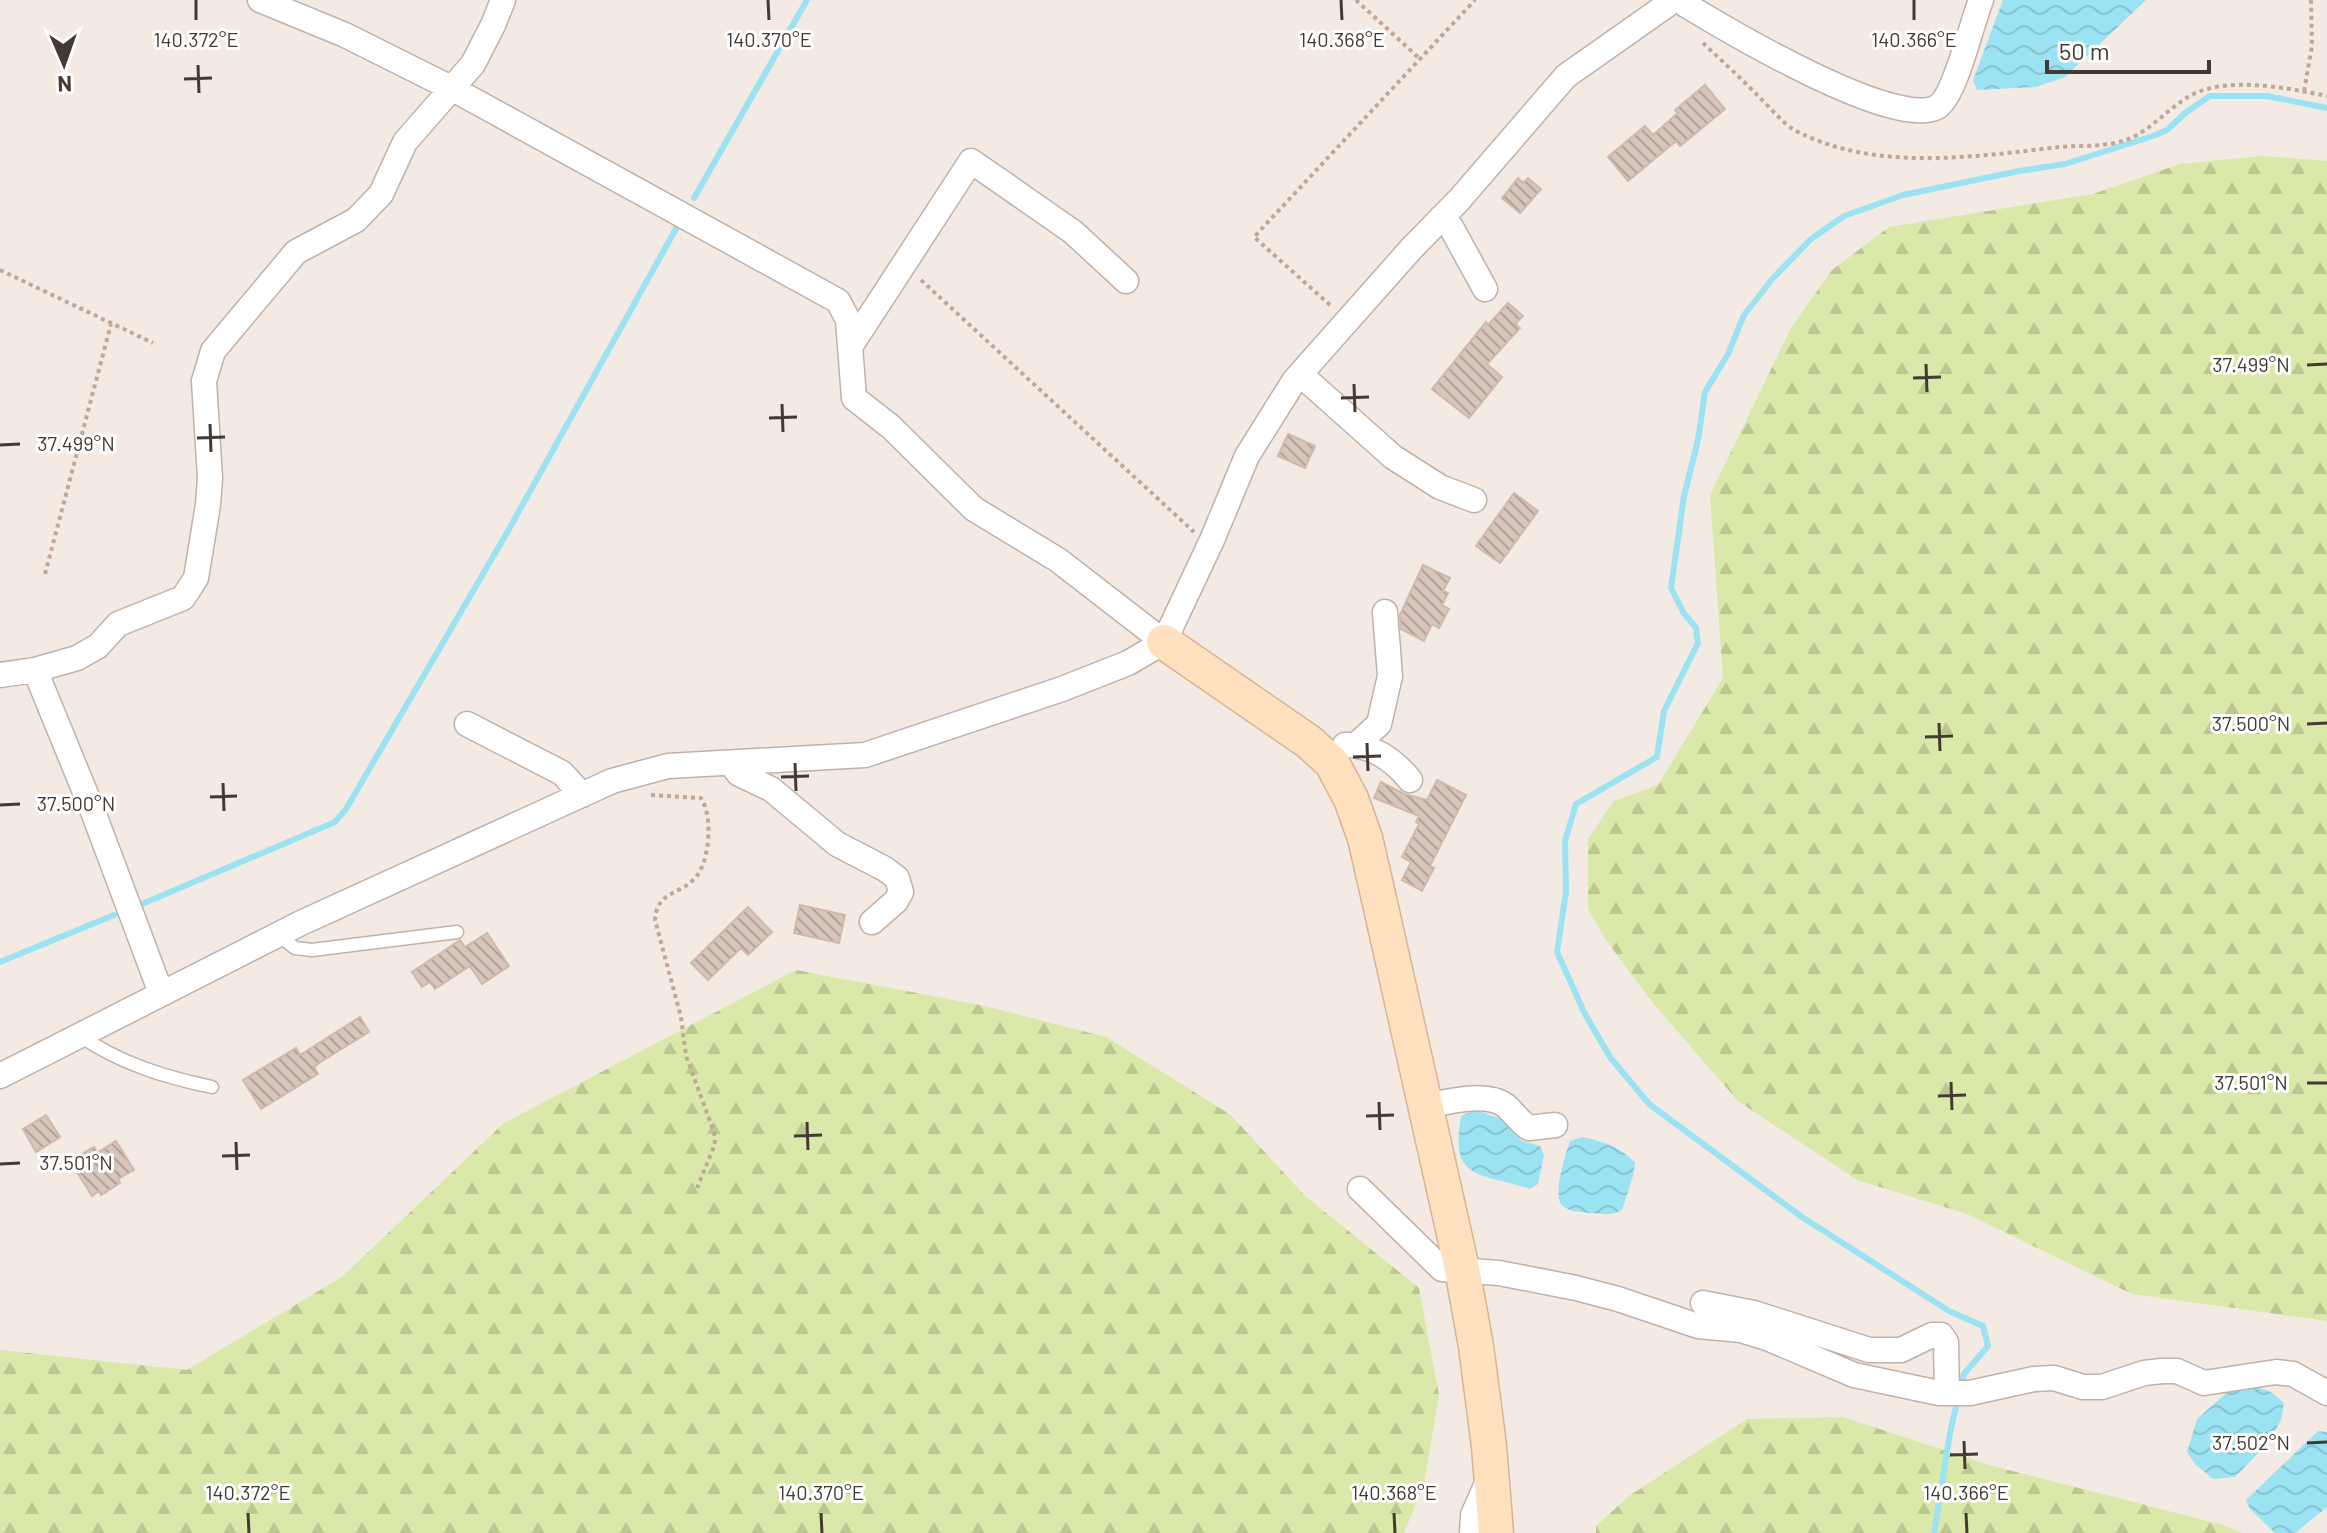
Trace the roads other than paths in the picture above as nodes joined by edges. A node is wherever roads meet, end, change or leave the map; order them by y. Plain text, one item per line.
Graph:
1 (260, 0) edge
2 (503, 0) edge
3 (1682, 0) edge
4 (1981, 0) edge
5 (1660, 3) edge
6 (453, 89) junction
7 (1441, 218) junction
8 (1126, 281) dead end
9 (1485, 289) dead end
10 (850, 347) junction
11 (1300, 374) junction
12 (1474, 500) dead end
13 (1385, 612) dead end
14 (1164, 642) junction
15 (35, 670) junction
16 (0, 675) edge
17 (467, 724) dead end
18 (1341, 751) junction
19 (730, 763) junction
20 (1410, 780) dead end
21 (582, 795) junction
22 (872, 922) dead end
23 (457, 932) dead end
24 (277, 935) junction
25 (161, 993) junction
26 (79, 1035) junction
27 (0, 1076) edge
28 (212, 1087) dead end
29 (1425, 1106) junction
30 (1555, 1125) dead end
31 (1360, 1189) dead end
32 (1462, 1269) junction
33 (1703, 1303) dead end
34 (1947, 1393) junction
35 (2327, 1393) edge
36 (1491, 1475) junction
37 (1472, 1533) edge
38 (1496, 1533) edge

1 - 6 street
2 - 6 street
3 - 4 street
5 - 7 street
6 - 10 street
6 - 15 street
7 - 9 street
7 - 11 street
8 - 10 street
10 - 14 street
11 - 12 street
11 - 14 street
13 - 18 street
14 - 18 street
14 - 19 street
15 - 16 street
15 - 25 street
17 - 21 street
18 - 20 street
18 - 29 street
19 - 21 street
19 - 22 street
21 - 24 street
23 - 24 lane
24 - 25 street
25 - 26 street
26 - 27 street
26 - 28 lane
29 - 30 street
29 - 32 street
31 - 32 street
32 - 34 street
32 - 36 street
33 - 34 street
34 - 35 street
36 - 37 street
36 - 38 street

